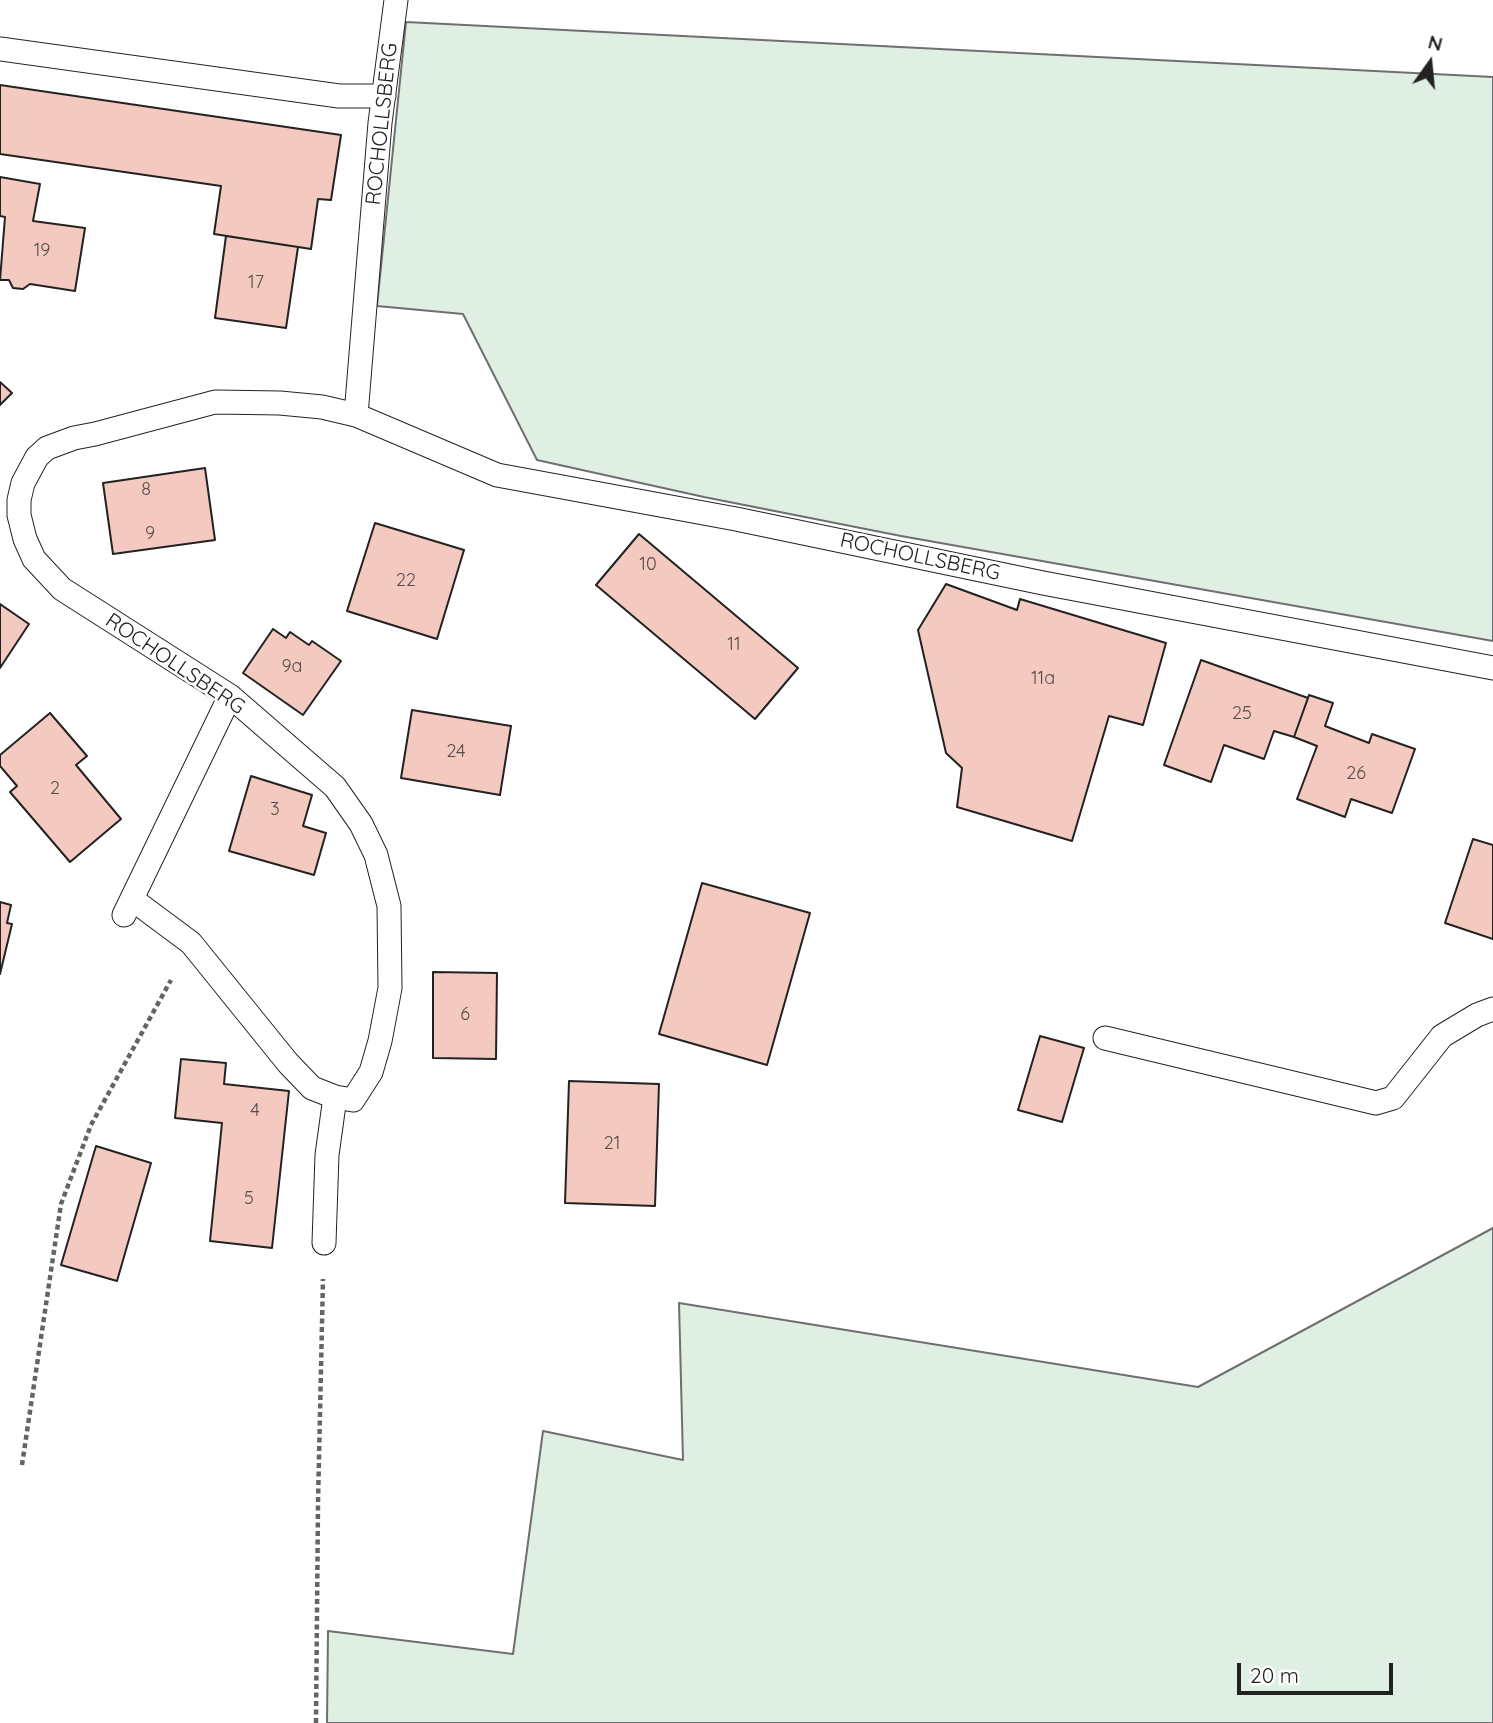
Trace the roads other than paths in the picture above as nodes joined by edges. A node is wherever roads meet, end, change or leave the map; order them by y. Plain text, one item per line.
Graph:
1 (396, 0) edge
2 (0, 49) edge
3 (384, 96) junction
4 (356, 415) junction
5 (1493, 668) edge
6 (230, 696) junction
7 (1493, 1009) edge
8 (1105, 1038) dead end
9 (335, 1097) junction
10 (324, 1242) road end

1 - 3 lane, ROCHOLLSBERG
2 - 3 lane
3 - 4 lane, ROCHOLLSBERG
4 - 5 lane, ROCHOLLSBERG
4 - 6 lane, ROCHOLLSBERG
6 - 9 lane, ROCHOLLSBERG
6 - 9 lane
7 - 8 lane
9 - 10 lane

